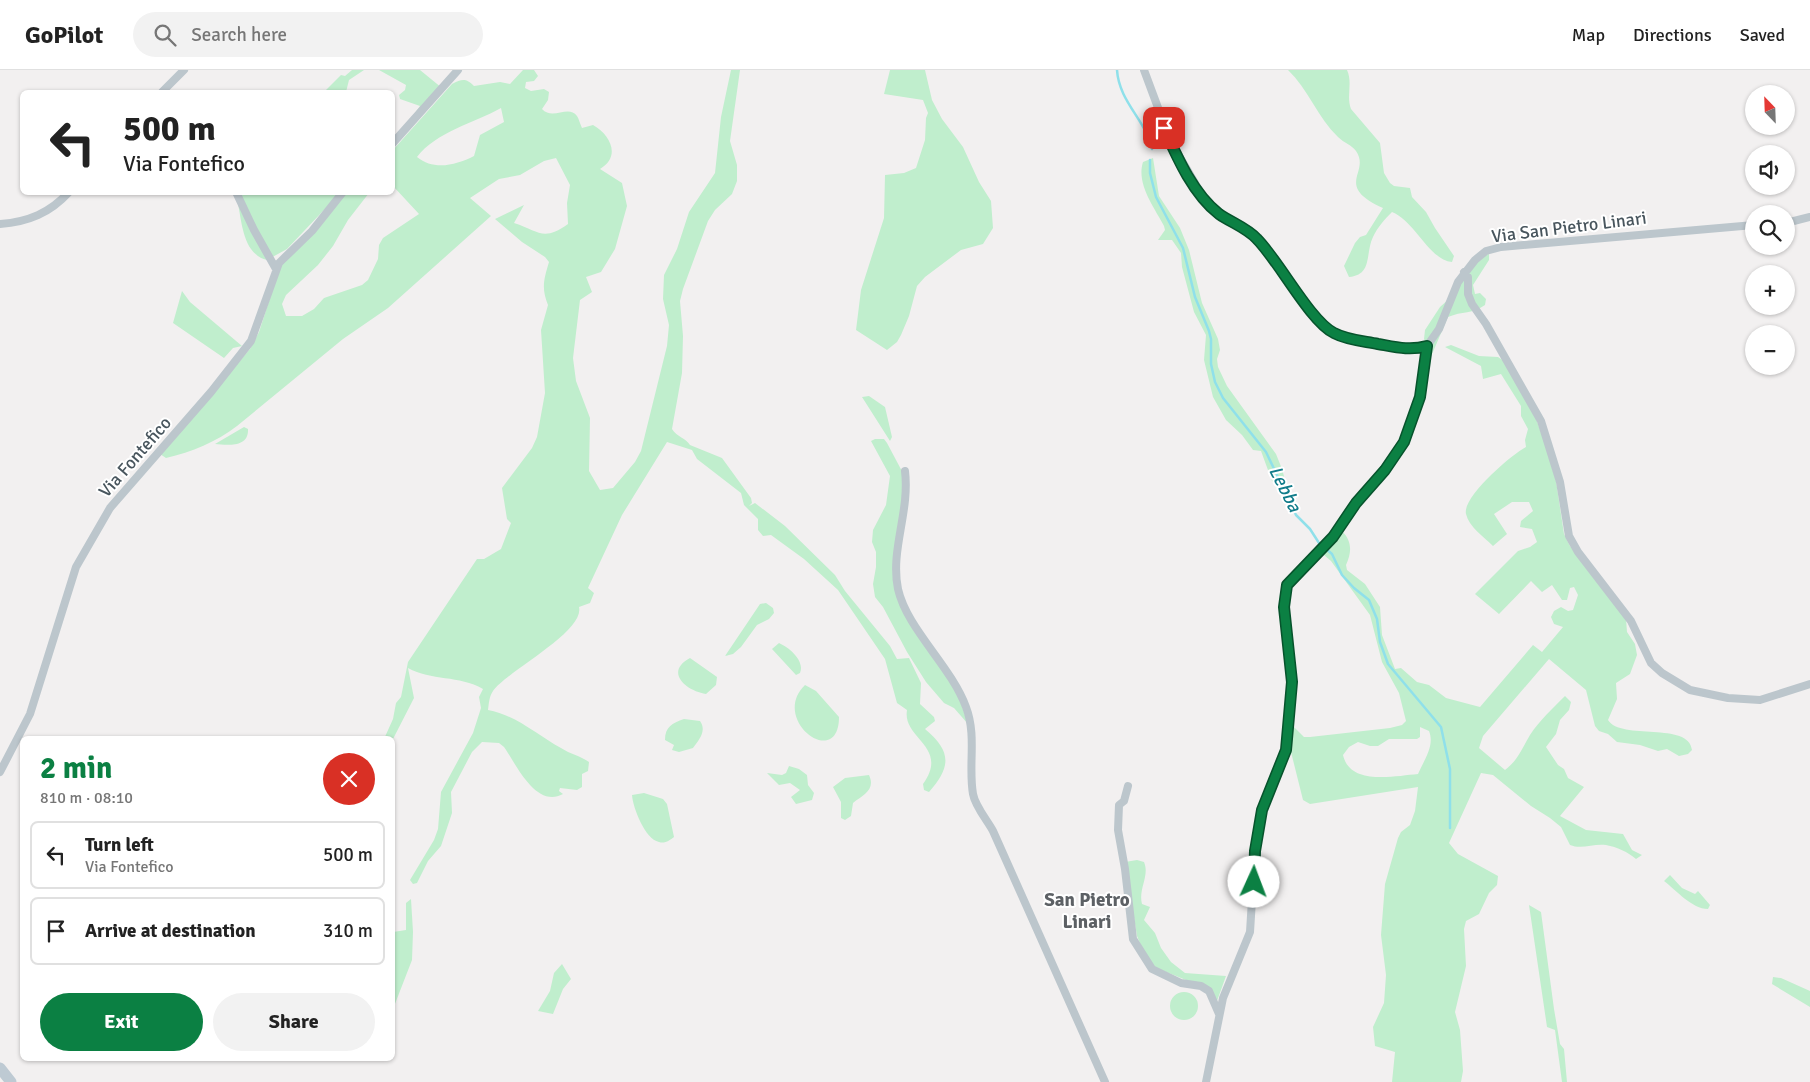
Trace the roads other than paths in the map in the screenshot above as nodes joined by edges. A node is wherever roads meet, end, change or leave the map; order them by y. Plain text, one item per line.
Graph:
1 (184, 70) edge
2 (458, 70) edge
3 (1144, 70) edge
4 (164, 90) edge
5 (395, 141) edge
6 (66, 195) edge
7 (237, 195) edge
8 (341, 195) edge
9 (1810, 218) edge
10 (1795, 221) edge
11 (0, 224) edge
12 (1745, 226) edge
13 (276, 269) junction
14 (1464, 272) junction
15 (1427, 346) junction
16 (904, 472) dead end
17 (1810, 684) edge
18 (0, 772) edge
19 (1128, 786) dead end
20 (1220, 1014) junction
21 (0, 1068) edge
22 (11, 1082) edge
23 (1105, 1082) edge
24 (1206, 1082) edge

1 - 4 street
2 - 5 street
3 - 15 street
6 - 11 street
7 - 13 street
8 - 13 street, Via Fontefico
9 - 10 street
12 - 14 street, Via San Pietro Linari
13 - 18 street, Via Fontefico
14 - 15 street, Via San Pietro Linari
14 - 17 street
15 - 20 street, Via San Pietro Linari
16 - 23 street
19 - 20 street
20 - 24 street, Via San Pietro Linari
21 - 22 main road

